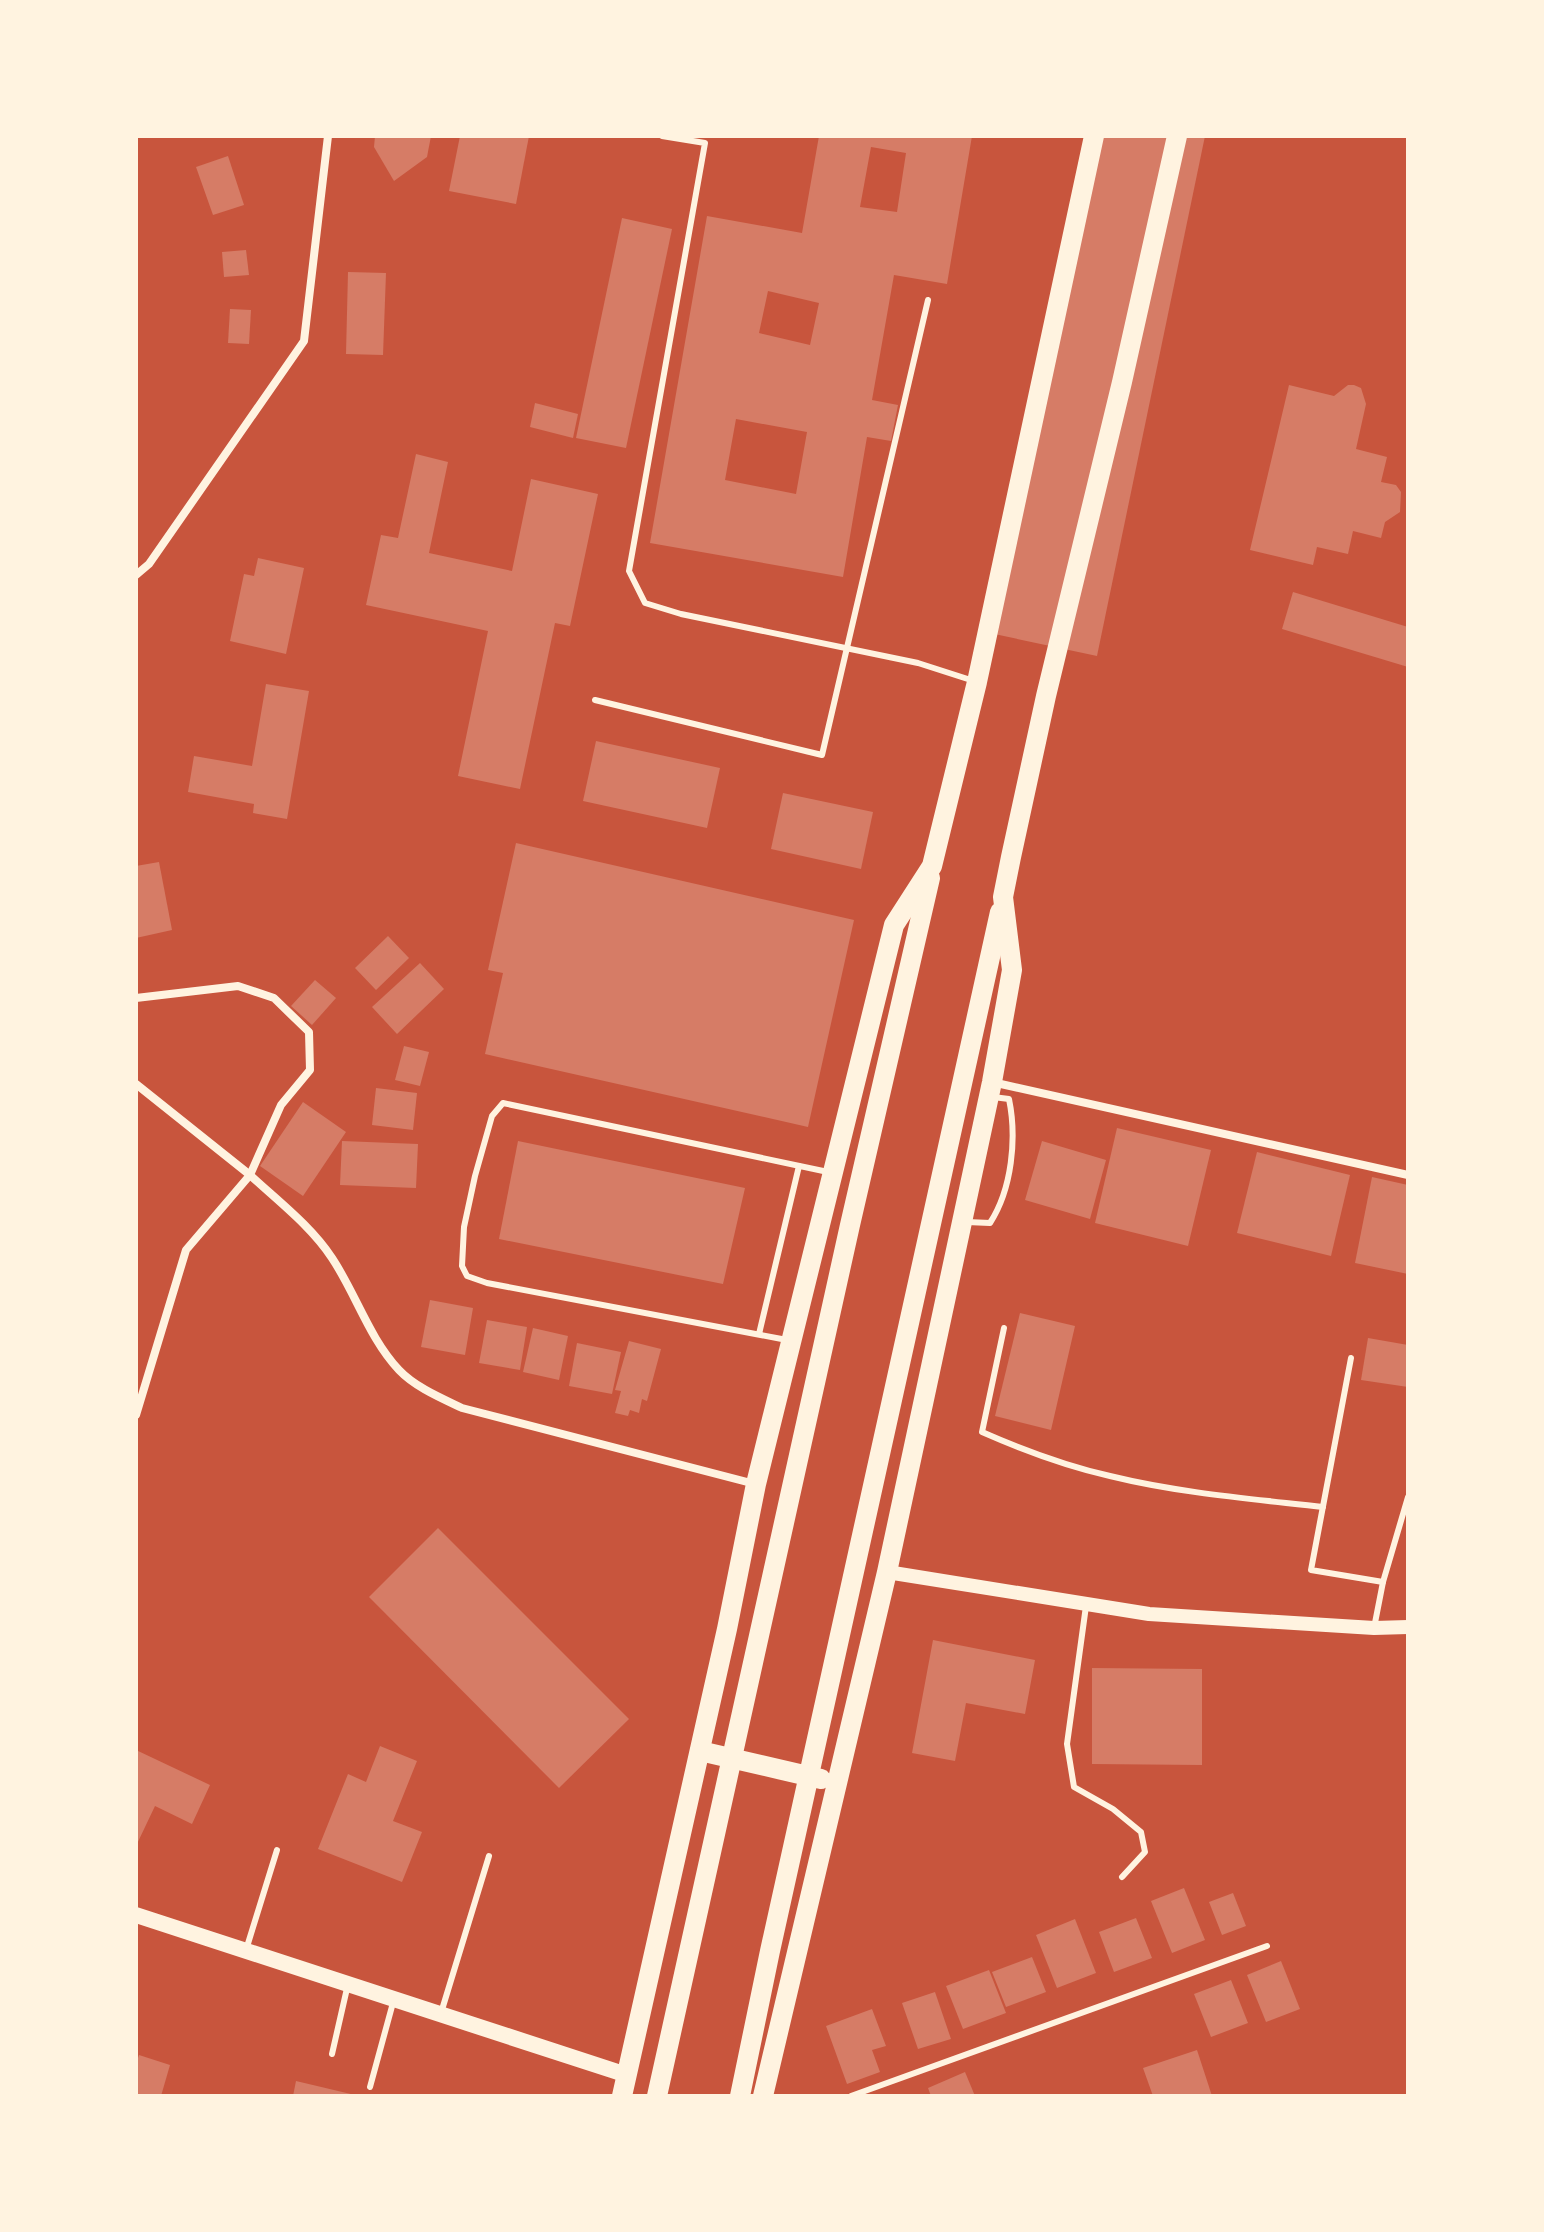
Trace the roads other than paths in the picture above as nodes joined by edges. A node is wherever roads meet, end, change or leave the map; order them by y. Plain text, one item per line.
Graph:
1 (328, 136) edge
2 (662, 136) edge
3 (1094, 136) edge
4 (1177, 136) edge
5 (928, 300) dead end
6 (136, 575) edge
7 (849, 649) junction
8 (977, 682) junction
9 (595, 700) dead end
10 (932, 866) junction
11 (1003, 897) junction
12 (136, 998) edge
13 (136, 1084) edge
14 (991, 1089) junction
15 (799, 1166) junction
16 (833, 1173) junction
17 (250, 1175) junction
18 (1408, 1175) edge
19 (962, 1221) junction
20 (1004, 1328) dead end
21 (759, 1334) junction
22 (791, 1341) junction
23 (1351, 1358) dead end
24 (136, 1415) edge
25 (756, 1484) junction
26 (1408, 1497) edge
27 (1323, 1507) junction
28 (887, 1572) junction
29 (1383, 1582) junction
30 (1087, 1603) junction
31 (1408, 1627) edge
32 (1374, 1628) junction
33 (700, 1751) junction
34 (837, 1783) junction
35 (277, 1850) dead end
36 (489, 1856) dead end
37 (1122, 1877) dead end
38 (136, 1915) edge
39 (1267, 1946) dead end
40 (246, 1951) junction
41 (348, 1984) junction
42 (394, 1999) junction
43 (441, 2015) junction
44 (332, 2054) dead end
45 (627, 2075) junction
46 (370, 2087) dead end
47 (622, 2096) edge
48 (657, 2096) edge
49 (740, 2096) edge
50 (763, 2096) edge
51 (851, 2096) edge

1 - 6 street
2 - 7 lane
3 - 8 main road
4 - 11 main road
5 - 7 lane
7 - 8 lane
7 - 9 lane
8 - 10 main road
10 - 16 main road
10 - 48 main road
11 - 14 main road
11 - 49 main road
12 - 17 street
13 - 17 street
14 - 18 street
14 - 19 main road
14 - 19 lane
15 - 16 lane
15 - 21 lane
15 - 21 lane
16 - 22 main road
17 - 24 street
17 - 25 street
19 - 28 main road
20 - 27 lane
21 - 22 lane
22 - 25 main road
23 - 27 lane
25 - 33 main road
26 - 29 lane
27 - 29 lane
28 - 30 street
28 - 34 main road
29 - 32 lane
30 - 32 street
30 - 37 lane
31 - 32 street
33 - 34 main road
33 - 45 main road
34 - 50 main road
35 - 40 lane
36 - 43 lane
38 - 40 main road
39 - 51 lane
40 - 41 main road
41 - 42 main road
41 - 44 lane
42 - 43 main road
42 - 46 lane
43 - 45 main road
45 - 47 main road

